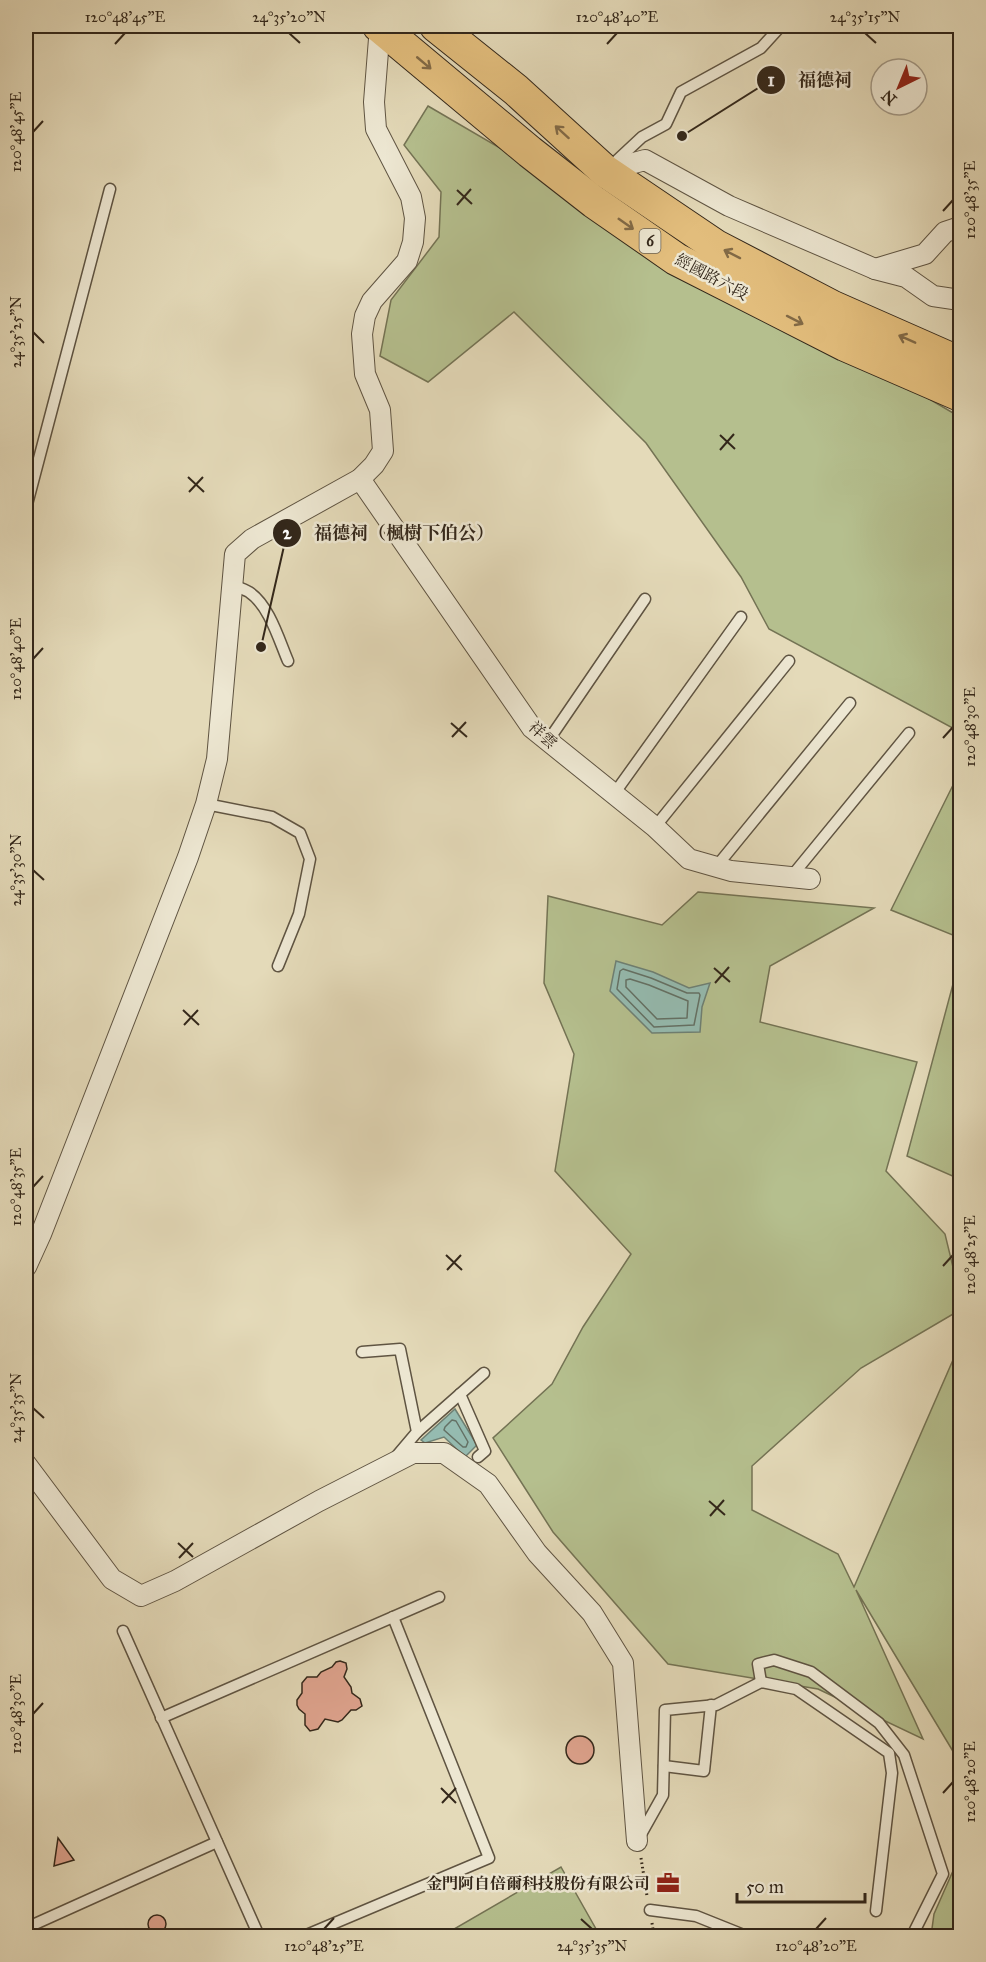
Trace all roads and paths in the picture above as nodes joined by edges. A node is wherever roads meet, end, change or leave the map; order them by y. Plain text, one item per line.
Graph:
1 (380, 26) edge
2 (436, 26) edge
3 (781, 26) edge
4 (595, 183) junction
5 (110, 189) dead end
6 (960, 227) edge
7 (875, 269) junction
8 (960, 300) edge
9 (960, 363) edge
10 (960, 395) edge
11 (360, 479) junction
12 (26, 508) edge
13 (232, 585) junction
14 (645, 599) dead end
15 (741, 617) dead end
16 (789, 661) dead end
17 (288, 662) dead end
18 (850, 702) dead end
19 (909, 733) dead end
20 (548, 741) junction
21 (614, 794) junction
22 (206, 804) junction
23 (655, 827) junction
24 (716, 867) junction
25 (800, 878) joint
26 (278, 966) dead end
27 (33, 1232) edge
28 (26, 1267) edge
29 (362, 1352) dead end
30 (484, 1373) dead end
31 (460, 1394) junction
32 (417, 1432) junction
33 (478, 1457) dead end
34 (26, 1464) edge
35 (387, 1467) junction
36 (439, 1597) dead end
37 (393, 1617) junction
38 (123, 1631) dead end
39 (761, 1682) junction
40 (711, 1705) junction
41 (161, 1718) junction
42 (664, 1766) junction
43 (637, 1841) junction
44 (217, 1842) junction
45 (650, 1910) junction
46 (876, 1911) dead end
47 (26, 1928) edge
48 (259, 1936) edge
49 (304, 1936) edge
50 (654, 1936) edge
51 (746, 1936) edge
52 (912, 1936) edge

1 -> 4 main road, 經國路六段 / 6
1 - 11 street
4 -> 2 main road, 經國路六段 / 6
3 - 4 lane
4 - 7 street
9 -> 4 main road, 經國路六段 / 6
4 -> 10 main road, 經國路六段 / 6
5 - 12 lane
6 - 7 street
7 - 8 street
11 - 13 street
11 - 20 street, 祥雲
13 - 17 lane
13 - 22 street
14 - 20 lane
15 - 21 lane
16 - 23 lane
18 - 24 lane
19 - 25 lane
20 - 21 street, 祥雲
21 - 23 street, 祥雲
22 - 26 lane
22 - 27 street
23 - 24 street, 祥雲
24 - 25 street, 祥雲
27 - 28 street
29 - 32 lane
30 - 31 lane
31 - 32 lane
31 - 33 lane
32 - 35 lane
34 - 35 street
35 - 43 street
36 - 37 lane
37 - 41 lane
37 - 49 lane
38 - 41 lane
39 - 40 lane
39 - 46 lane
39 - 52 lane
40 - 42 lane
40 - 42 lane
41 - 44 lane
42 - 43 lane
43 - 45 path
44 - 47 lane
44 - 48 lane
45 - 50 path
45 - 51 lane

